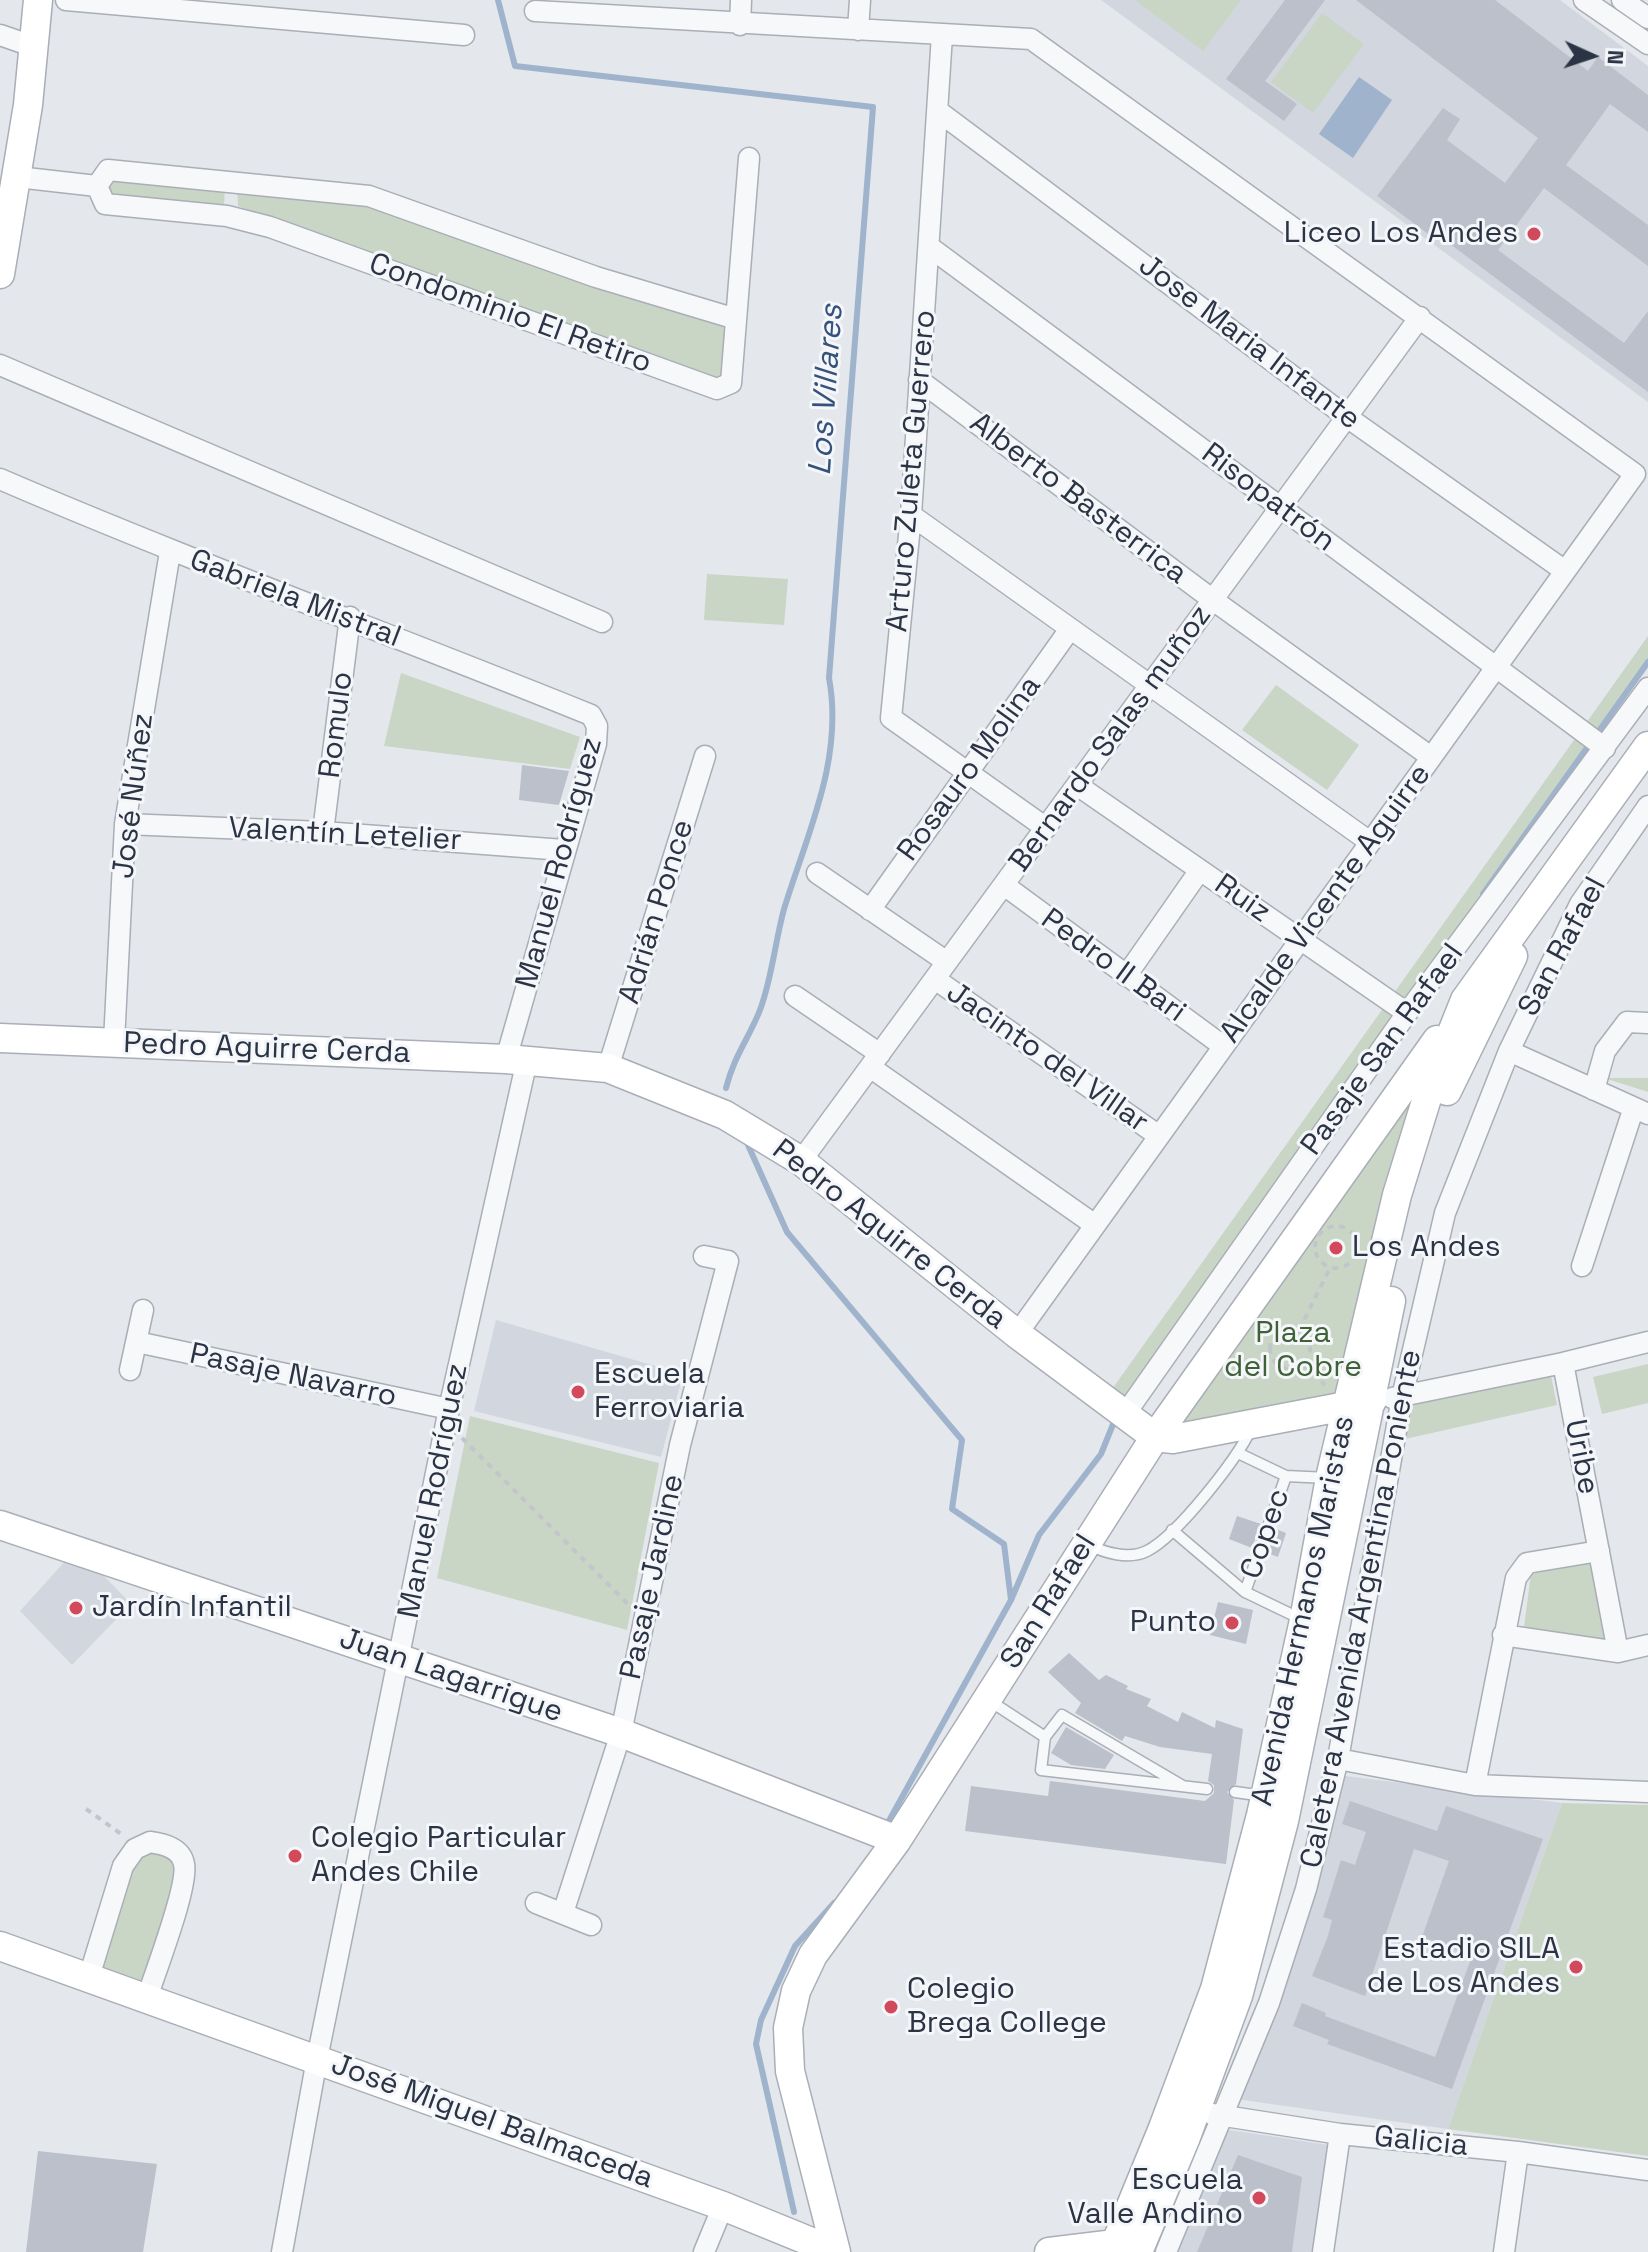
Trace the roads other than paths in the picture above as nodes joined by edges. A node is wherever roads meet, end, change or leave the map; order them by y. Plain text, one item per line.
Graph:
1 (38, 0) edge
2 (66, 0) edge
3 (741, 0) edge
4 (860, 0) edge
5 (1584, 0) edge
6 (1622, 0) edge
7 (581, 7) edge
8 (1608, 7) edge
9 (535, 11) dead end
10 (1648, 18) edge
11 (740, 25) junction
12 (858, 30) junction
13 (0, 35) edge
14 (464, 35) dead end
15 (942, 35) junction
16 (1648, 44) edge
17 (32, 46) junction
18 (938, 111) junction
19 (749, 158) dead end
20 (17, 177) junction
21 (230, 181) junction
22 (97, 186) junction
23 (227, 216) junction
24 (931, 248) junction
25 (1, 265) edge
26 (1420, 317) junction
27 (736, 319) junction
28 (0, 365) edge
29 (919, 380) junction
30 (1347, 417) junction
31 (0, 479) edge
32 (1281, 507) junction
33 (911, 515) junction
34 (170, 552) junction
35 (1565, 571) junction
36 (1213, 600) junction
37 (350, 617) junction
38 (602, 622) dead end
39 (1070, 629) junction
40 (1495, 667) junction
41 (1150, 685) junction
42 (1648, 688) edge
43 (591, 715) joint
44 (1648, 746) edge
45 (1605, 748) junction
46 (705, 756) dead end
47 (1431, 757) junction
48 (965, 773) junction
49 (1077, 785) junction
50 (1648, 806) edge
51 (125, 824) junction
52 (1046, 828) junction
53 (323, 832) junction
54 (1370, 842) junction
55 (564, 850) junction
56 (1200, 870) junction
57 (817, 873) dead end
58 (1004, 885) junction
59 (1547, 886) junction
60 (870, 910) junction
61 (1300, 940) junction
62 (947, 962) junction
63 (1126, 976) junction
64 (935, 979) junction
65 (795, 996) dead end
66 (1465, 1000) junction
67 (1407, 1013) junction
68 (1648, 1023) edge
69 (0, 1038) edge
70 (114, 1042) junction
71 (1223, 1046) junction
72 (1509, 1051) junction
73 (517, 1060) junction
74 (875, 1060) junction
75 (608, 1068) junction
76 (1594, 1090) junction
77 (1641, 1112) edge
78 (1159, 1136) junction
79 (801, 1161) junction
80 (1095, 1225) junction
81 (704, 1256) dead end
82 (1582, 1266) dead end
83 (143, 1310) dead end
84 (1017, 1334) junction
85 (137, 1342) junction
86 (1648, 1342) edge
87 (1563, 1363) junction
88 (130, 1370) dead end
89 (1402, 1397) junction
90 (1350, 1399) junction
91 (448, 1416) junction
92 (1123, 1417) junction
93 (1254, 1423) junction
94 (1155, 1437) junction
95 (1240, 1454) junction
96 (1286, 1476) junction
97 (1330, 1478) junction
98 (0, 1525) edge
99 (1172, 1530) junction
100 (1086, 1543) junction
101 (1599, 1551) junction
102 (1245, 1592) junction
103 (1304, 1620) junction
104 (1503, 1635) junction
105 (1648, 1645) edge
106 (1618, 1652) junction
107 (400, 1660) junction
108 (988, 1700) junction
109 (621, 1733) junction
110 (1045, 1737) junction
111 (1338, 1759) junction
112 (1475, 1785) junction
113 (1183, 1786) junction
114 (1207, 1789) dead end
115 (1235, 1792) dead end
116 (1648, 1792) edge
117 (1265, 1796) junction
118 (897, 1840) junction
119 (536, 1903) dead end
120 (563, 1913) junction
121 (591, 1925) dead end
122 (0, 1946) edge
123 (89, 1977) junction
124 (146, 2001) junction
125 (317, 2059) junction
126 (1209, 2114) junction
127 (1340, 2134) junction
128 (1518, 2152) junction
129 (1648, 2170) edge
130 (723, 2206) junction
131 (1121, 2249) edge
132 (282, 2252) edge
133 (704, 2252) edge
134 (836, 2252) edge
135 (1049, 2252) edge
136 (1166, 2252) edge
137 (1323, 2252) edge
138 (1504, 2252) edge

1 - 17 street
2 - 14 street
3 - 11 street
4 - 12 street
5 - 8 street
6 - 10 street
7 - 9 street
7 - 11 street
8 - 16 street
11 - 12 street
12 - 15 street
13 - 17 street
15 - 18 street, Arturo Zuleta Guerrero
15 - 26 street
17 - 20 street
18 - 24 street, Arturo Zuleta Guerrero
18 - 30 street, Jose Maria Infante
19 - 27 street, Condominio El Retiro
20 - 22 street, Condominio El Retiro
20 - 25 street
21 - 22 street, Condominio El Retiro
21 - 23 street
21 - 27 street, Condominio El Retiro
22 - 23 street, Condominio El Retiro
23 - 27 street, Condominio El Retiro
24 - 29 street, Arturo Zuleta Guerrero
24 - 32 street, Risopatrón
26 - 30 street, Bernardo Salas muñoz
26 - 35 street, Alcalde Vicente Aguirre
28 - 38 street
29 - 33 street, Arturo Zuleta Guerrero
29 - 36 street, Alberto Basterrica
30 - 32 street, Bernardo Salas muñoz
30 - 35 street, Jose Maria Infante
31 - 34 street, Gabriela Mistral
32 - 36 street, Bernardo Salas muñoz
32 - 40 street, Risopatrón
33 - 39 street
33 - 48 street, Arturo Zuleta Guerrero
34 - 37 street, Gabriela Mistral
34 - 51 street, José Núñez
35 - 40 street, Alcalde Vicente Aguirre
36 - 41 street, Bernardo Salas muñoz
36 - 47 street, Alberto Basterrica
37 - 43 street, Gabriela Mistral
37 - 53 street, Romulo
39 - 41 street
39 - 48 street, Rosauro Molina
40 - 45 street, Risopatrón
40 - 47 street, Alcalde Vicente Aguirre
41 - 49 street, Bernardo Salas muñoz
41 - 54 street
42 - 45 street, Pasaje San Rafael
43 - 55 street, Manuel Rodríguez
44 - 59 street, San Rafael
45 - 67 street, Pasaje San Rafael
46 - 75 street, Adrián Ponce
47 - 54 street, Alcalde Vicente Aguirre
48 - 52 street, Arturo Zuleta Guerrero
48 - 60 street, Rosauro Molina
49 - 52 street, Bernardo Salas muñoz
49 - 56 street, Ruiz
50 - 72 street, San Rafael
51 - 53 street, Valentín Letelier
51 - 70 street, José Núñez
52 - 58 street, Bernardo Salas muñoz
53 - 55 street, Valentín Letelier
54 - 61 street, Alcalde Vicente Aguirre
55 - 73 street, Manuel Rodríguez
56 - 61 street, Ruiz
56 - 63 street
57 - 60 street, Jacinto del Villar
58 - 62 street, Bernardo Salas muñoz
58 - 63 street, Pedro II Bari
59 - 66 street, Avenida Hermanos Maristas
59 - 90 street, Avenida Hermanos Maristas
60 - 62 street, Jacinto del Villar
61 - 67 street, Ruiz
61 - 71 street, Alcalde Vicente Aguirre
62 - 64 street, Bernardo Salas muñoz
63 - 71 street, Pedro II Bari
64 - 74 street, Bernardo Salas muñoz
64 - 78 street, Jacinto del Villar
65 - 74 street
66 - 90 street, Avenida Hermanos Maristas
66 - 94 street, San Rafael
67 - 92 street, Pasaje San Rafael
68 - 76 street
69 - 70 street, Pedro Aguirre Cerda
70 - 73 street, Pedro Aguirre Cerda
71 - 78 street, Alcalde Vicente Aguirre
72 - 76 street
72 - 89 street, Caletera Avenida Argentina Poniente
73 - 75 street, Pedro Aguirre Cerda
73 - 91 street, Manuel Rodríguez
74 - 79 street, Bernardo Salas muñoz
74 - 80 street
75 - 79 street, Pedro Aguirre Cerda
76 - 77 street
77 - 82 street
78 - 80 street, Alcalde Vicente Aguirre
79 - 84 street, Pedro Aguirre Cerda
80 - 84 street, Alcalde Vicente Aguirre
81 - 109 street, Pasaje Jardine
83 - 85 street
84 - 92 street, Pedro Aguirre Cerda
85 - 88 street
85 - 91 street, Pasaje Navarro
86 - 87 street
87 - 89 street
87 - 101 street, Uribe
89 - 90 street
89 - 111 street, Caletera Avenida Argentina Poniente
90 - 93 street
90 - 97 street, Avenida Hermanos Maristas
90 - 126 street, Avenida Hermanos Maristas
91 - 107 street, Manuel Rodríguez
92 - 94 street, Pedro Aguirre Cerda
93 - 94 street
93 - 95 lane, Copec
94 - 100 street, San Rafael
95 - 96 lane, Copec
95 - 99 lane, Copec
96 - 97 lane, Copec
96 - 102 lane, Copec
97 - 103 street, Avenida Hermanos Maristas
98 - 107 street, Juan Lagarrigue
99 - 100 lane, Copec
99 - 102 lane, Copec
100 - 108 street, San Rafael
101 - 104 street
101 - 106 street, Uribe
102 - 103 lane, Copec
103 - 117 street, Avenida Hermanos Maristas
104 - 106 street
104 - 112 street
105 - 106 street
107 - 109 street, Juan Lagarrigue
107 - 125 street, Manuel Rodríguez
108 - 110 lane
108 - 118 street, San Rafael
109 - 118 street, Juan Lagarrigue
109 - 120 street, Pasaje Jardine
110 - 113 lane
110 - 113 lane
111 - 112 street
111 - 126 street, Caletera Avenida Argentina Poniente
112 - 116 street
113 - 114 lane
115 - 117 lane
117 - 131 street, Avenida Hermanos Maristas
118 - 134 street, San Rafael
119 - 120 street
120 - 121 street
122 - 123 street, José Miguel Balmaceda
123 - 124 street, José Miguel Balmaceda
123 - 124 street
124 - 125 street, José Miguel Balmaceda
125 - 130 street, José Miguel Balmaceda
125 - 132 street, Manuel Rodríguez
126 - 127 street, Galicia
126 - 131 street, Avenida Hermanos Maristas
126 - 136 street, Caletera Avenida Argentina Poniente
127 - 128 street, Galicia
127 - 137 street
128 - 129 street, Galicia
128 - 138 street
130 - 133 street
130 - 134 street, José Miguel Balmaceda
131 - 135 street

